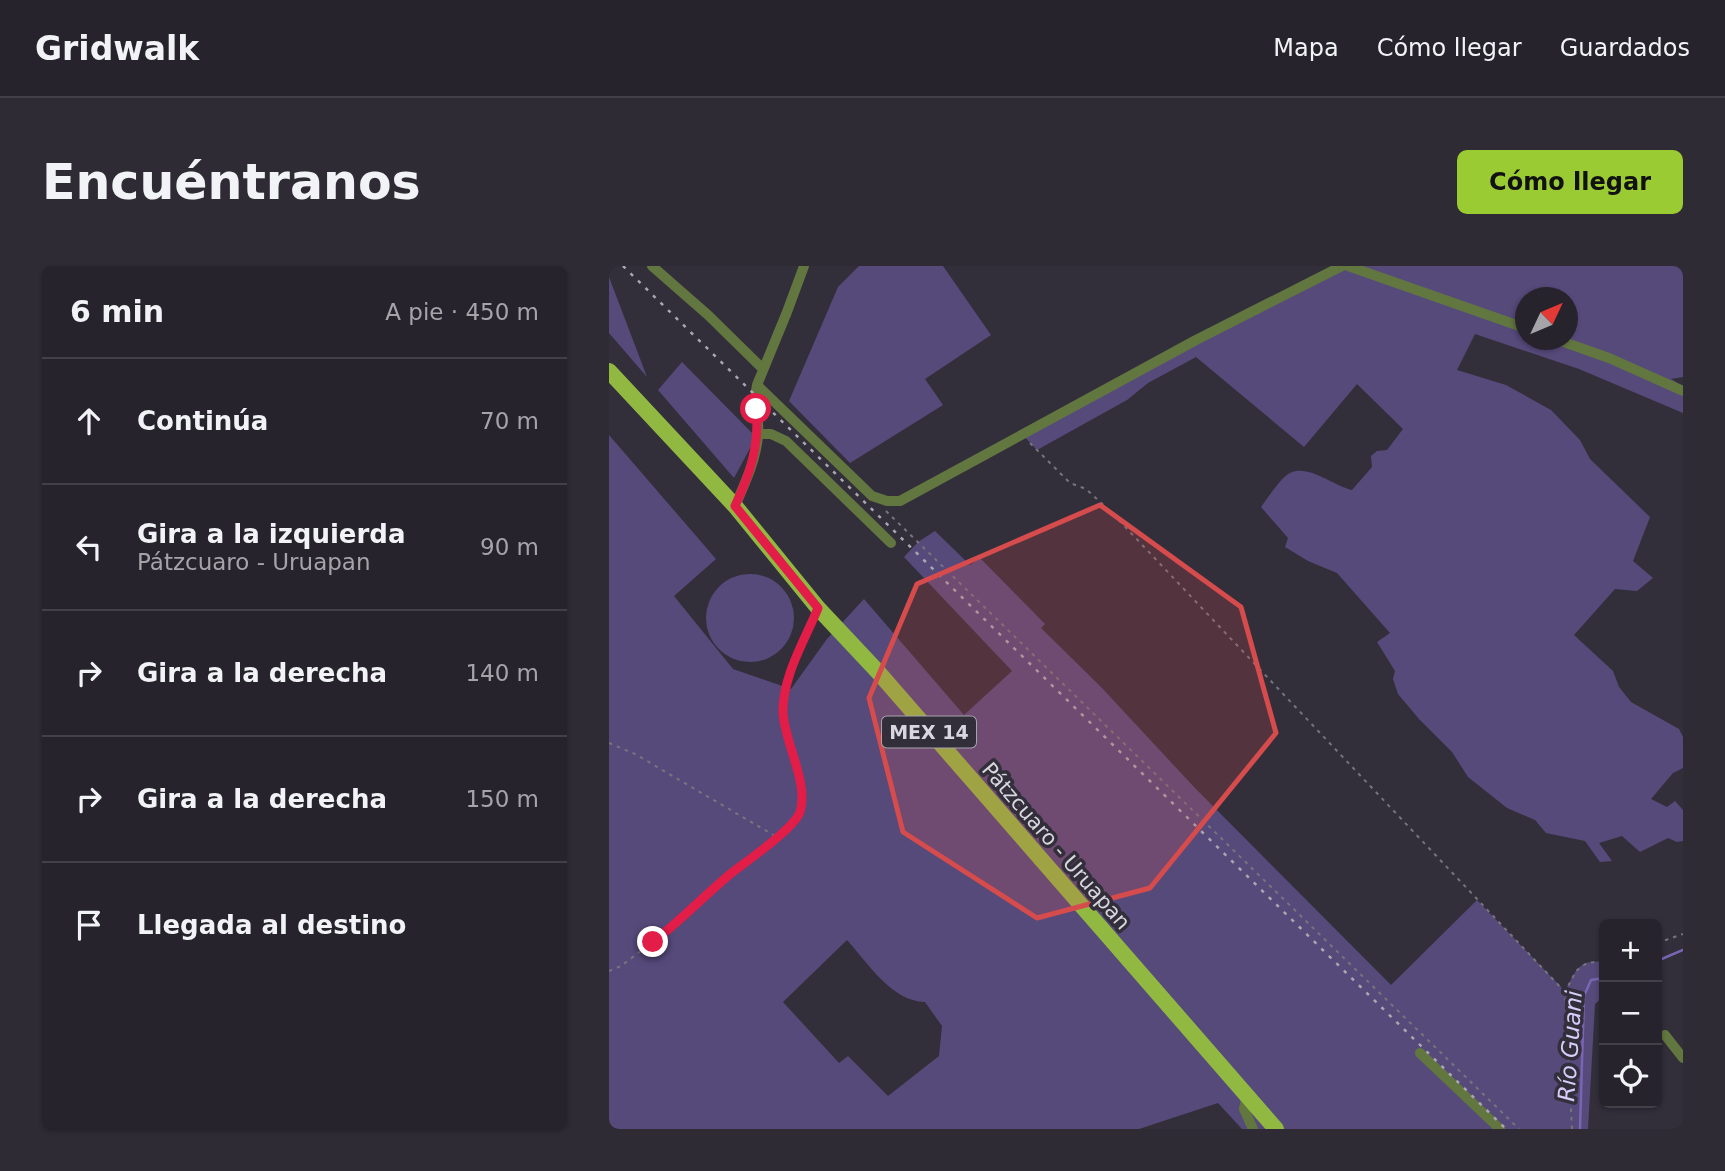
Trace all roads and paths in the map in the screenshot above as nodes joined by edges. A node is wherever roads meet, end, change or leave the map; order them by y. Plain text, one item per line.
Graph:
1 (652, 266) edge
2 (804, 266) edge
3 (1342, 266) edge
4 (1347, 266) edge
5 (1515, 325) edge
6 (1578, 347) edge
7 (763, 369) junction
8 (609, 371) edge
9 (757, 385) junction
10 (1683, 391) edge
11 (758, 434) junction
12 (1037, 450) dead end
13 (872, 496) junction
14 (735, 506) junction
15 (891, 542) dead end
16 (818, 608) junction
17 (609, 743) edge
18 (776, 836) junction
19 (1683, 934) edge
20 (1662, 941) edge
21 (1599, 962) edge
22 (609, 971) edge
23 (1565, 992) junction
24 (1665, 1035) dead end
25 (1420, 1053) dead end
26 (1683, 1058) edge
27 (1247, 1094) junction
28 (1252, 1129) edge
29 (1276, 1129) edge
30 (1500, 1129) edge
31 (1519, 1129) edge
32 (1572, 1129) edge

1 - 7 street
2 - 7 street
3 - 13 street
4 - 5 street
6 - 10 street
7 - 9 street
8 - 14 main road, Pátzcuaro - Uruapan / MEX 14
9 - 11 street
9 - 13 street
11 - 14 street
11 - 15 street
12 - 23 path
13 - 31 path
14 - 16 main road, Pátzcuaro - Uruapan / MEX 14
16 - 18 path
16 - 27 main road, Pátzcuaro - Uruapan / MEX 14
17 - 18 path
18 - 22 path
19 - 20 path
21 - 23 path
23 - 32 path
24 - 26 street
25 - 30 street
27 - 28 street
27 - 29 main road, Pátzcuaro - Uruapan / MEX 14

